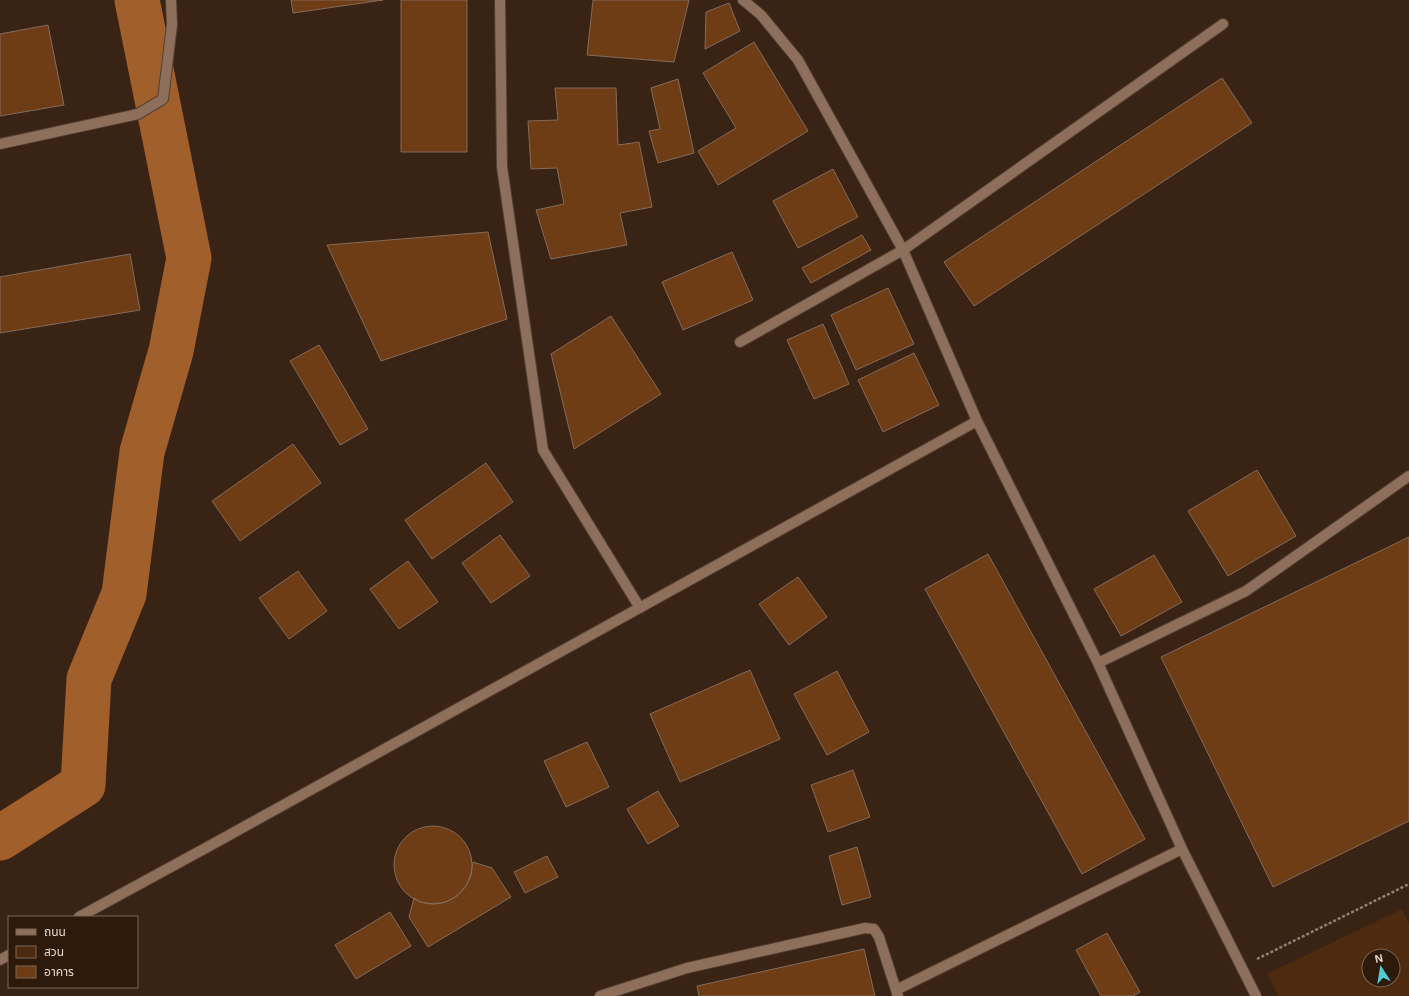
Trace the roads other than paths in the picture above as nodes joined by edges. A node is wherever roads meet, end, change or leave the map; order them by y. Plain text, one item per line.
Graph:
1 (171, 0) edge
2 (500, 0) edge
3 (743, 0) edge
4 (1223, 24) dead end
5 (0, 144) edge
6 (903, 250) junction
7 (740, 342) dead end
8 (977, 421) junction
9 (1409, 476) edge
10 (640, 608) junction
11 (1098, 662) junction
12 (1182, 849) junction
13 (81, 916) edge
14 (897, 993) edge
15 (600, 996) edge
16 (1256, 996) edge

1 - 5 street
2 - 10 street
3 - 6 street
4 - 6 street
6 - 7 street
6 - 8 street
8 - 10 street
8 - 11 street
9 - 11 street
10 - 13 street
11 - 12 street
12 - 14 street
12 - 16 street
14 - 15 street

